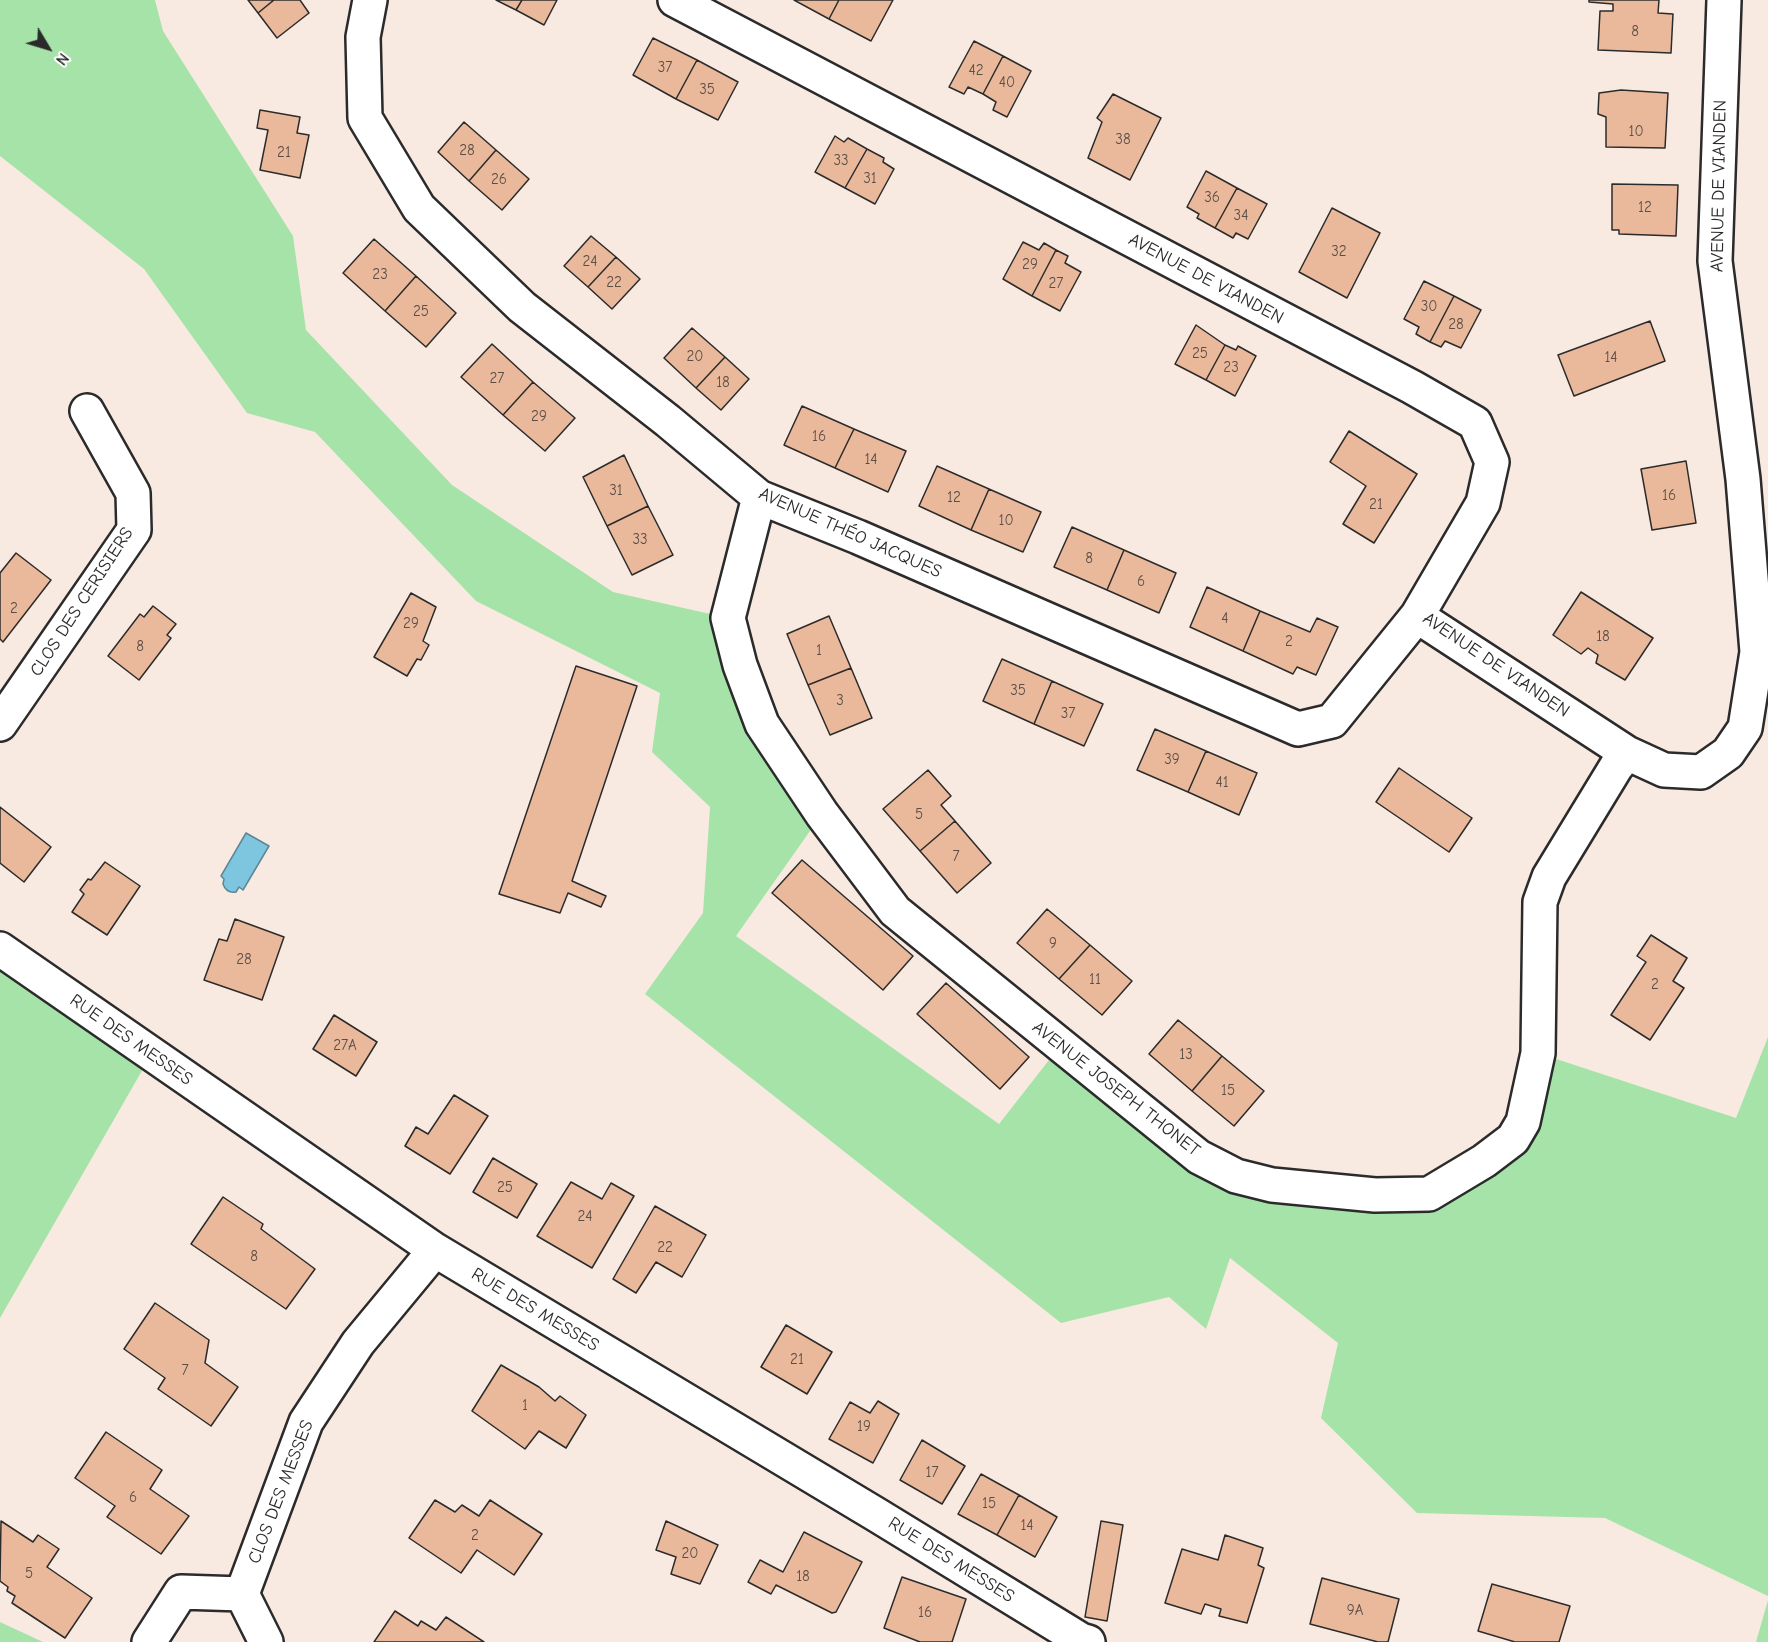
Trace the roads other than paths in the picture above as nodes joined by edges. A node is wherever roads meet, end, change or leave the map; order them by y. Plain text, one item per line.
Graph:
1 (370, 0) edge
2 (675, 0) edge
3 (1724, 0) edge
4 (87, 411) dead end
5 (759, 497) junction
6 (1417, 616) junction
7 (0, 724) edge
8 (1627, 753) junction
9 (0, 949) edge
10 (435, 1250) junction
11 (242, 1594) junction
12 (148, 1642) edge
13 (266, 1642) edge
14 (1088, 1642) edge

1 - 5 street, AVENUE THÉO JACQUES
2 - 6 street, AVENUE DE VIANDEN
3 - 8 street, AVENUE DE VIANDEN
4 - 7 street, CLOS DES CERISIERS
5 - 6 street, AVENUE THÉO JACQUES
5 - 8 street, AVENUE JOSEPH THONET
6 - 8 street, AVENUE DE VIANDEN
9 - 10 street, RUE DES MESSES
10 - 11 street, CLOS DES MESSES
10 - 14 street, RUE DES MESSES
11 - 12 street
11 - 13 street

